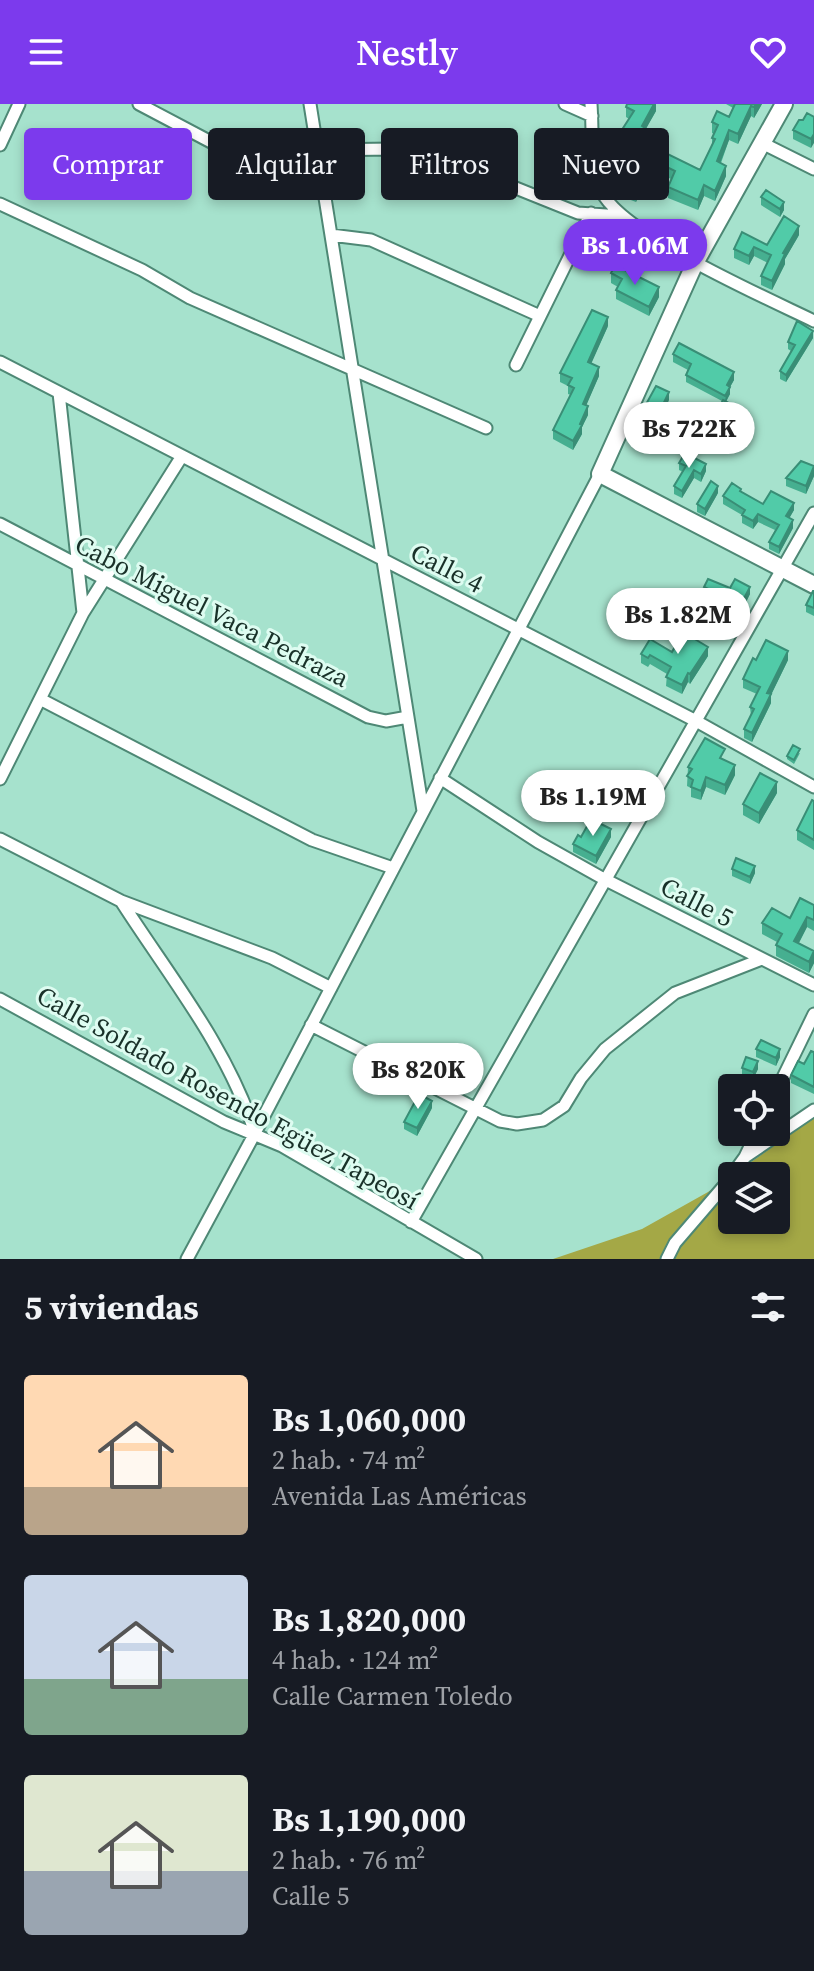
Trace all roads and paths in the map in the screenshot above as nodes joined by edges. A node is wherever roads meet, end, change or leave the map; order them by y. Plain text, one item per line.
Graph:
1 (19, 104) edge
2 (139, 104) edge
3 (310, 104) edge
4 (565, 104) edge
5 (784, 104) edge
6 (592, 110) edge
7 (314, 128) edge
8 (208, 140) edge
9 (762, 143) junction
10 (0, 145) edge
11 (365, 149) edge
12 (814, 169) edge
13 (325, 200) edge
14 (0, 204) edge
15 (591, 213) junction
16 (620, 216) junction
17 (331, 235) junction
18 (695, 263) junction
19 (540, 316) junction
20 (814, 321) edge
21 (0, 362) edge
22 (516, 365) dead end
23 (352, 369) junction
24 (59, 393) junction
25 (486, 428) dead end
26 (182, 456) junction
27 (600, 474) junction
28 (814, 513) edge
29 (0, 524) edge
30 (383, 560) junction
31 (783, 567) junction
32 (79, 568) junction
33 (103, 580) junction
34 (814, 585) edge
35 (83, 613) junction
36 (518, 629) junction
37 (40, 699) junction
38 (408, 717) junction
39 (696, 721) junction
40 (440, 778) junction
41 (0, 779) edge
42 (814, 787) edge
43 (423, 811) junction
44 (0, 839) edge
45 (393, 868) junction
46 (604, 879) junction
47 (121, 901) junction
48 (762, 959) junction
49 (814, 985) edge
50 (331, 988) junction
51 (0, 999) edge
52 (814, 1014) edge
53 (311, 1025) junction
54 (785, 1074) edge
55 (476, 1109) junction
56 (814, 1110) edge
57 (255, 1133) junction
58 (750, 1146) edge
59 (745, 1157) junction
60 (411, 1222) junction
61 (187, 1259) edge
62 (476, 1259) edge
63 (667, 1259) edge

1 - 10 street
2 - 8 street
3 - 7 street
4 - 6 street
5 - 9 main road
6 - 16 street
9 - 12 street
9 - 18 main road
11 - 15 street
13 - 17 street
14 - 23 street
15 - 16 street
15 - 19 street
16 - 18 street
17 - 19 street
17 - 23 street
18 - 20 street
18 - 27 main road
19 - 22 street
21 - 24 street, Calle 4
23 - 25 street
23 - 30 street
24 - 26 street, Calle 4
24 - 32 street
26 - 30 street, Calle 4
26 - 33 street
27 - 31 main road
27 - 36 street
28 - 31 street
29 - 32 street, Cabo Miguel Vaca Pedraza
30 - 36 street, Calle 4
30 - 38 street
31 - 34 main road
31 - 39 street
32 - 33 street, Cabo Miguel Vaca Pedraza
32 - 35 street
33 - 35 street
33 - 38 street, Cabo Miguel Vaca Pedraza
35 - 37 street
36 - 39 street, Calle 4
36 - 40 street
37 - 41 street
37 - 45 street
38 - 43 street
39 - 42 street, Calle 4
39 - 46 street
40 - 43 street
40 - 46 street, Calle 5
43 - 45 street
44 - 47 street
45 - 50 street
46 - 48 street, Calle 5
46 - 55 street
47 - 50 street
47 - 57 street
48 - 49 street, Calle 5
48 - 55 street
50 - 53 street
51 - 57 street, Calle Soldado Rosendo Egüez Tapeosí
52 - 54 street
53 - 55 street
53 - 57 street
55 - 60 street
56 - 59 street
57 - 60 street, Calle Soldado Rosendo Egüez Tapeosí
57 - 61 street
58 - 59 street
59 - 63 street
60 - 62 street, Calle Soldado Rosendo Egüez Tapeosí

